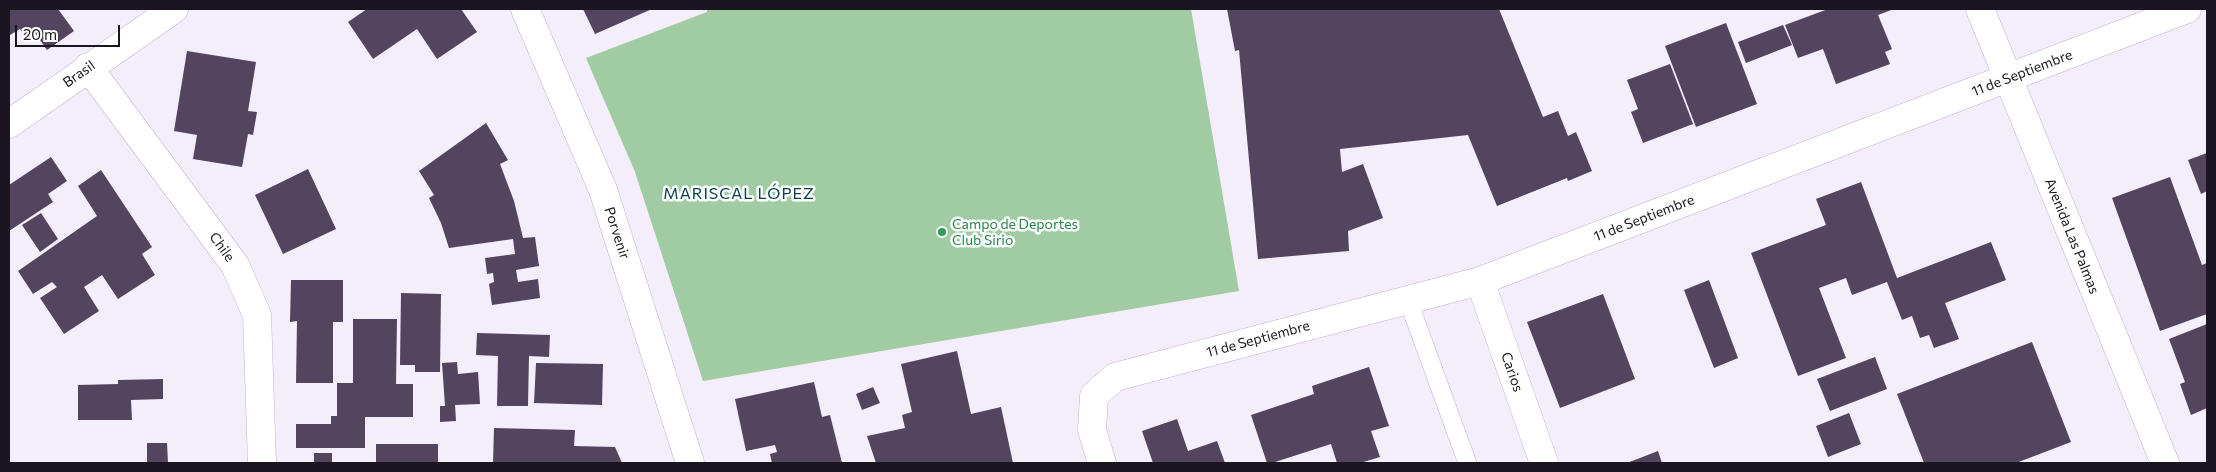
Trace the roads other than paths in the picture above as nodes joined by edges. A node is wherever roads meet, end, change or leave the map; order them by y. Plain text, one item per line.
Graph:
1 (174, 9) edge
2 (525, 9) edge
3 (1980, 9) edge
4 (2187, 9) edge
5 (88, 67) junction
6 (2007, 79) junction
7 (9, 124) edge
8 (1480, 281) junction
9 (1408, 300) junction
10 (1467, 462) edge
11 (262, 463) edge
12 (690, 463) edge
13 (1102, 463) edge
14 (1544, 463) edge
15 (2165, 463) edge

1 - 5 street, Brasil
2 - 12 street, Porvenir
3 - 6 street, Avenida Las Palmas
4 - 6 street, 11 de Septiembre
5 - 7 street, Brasil
5 - 11 street, Chile
6 - 8 street, 11 de Septiembre
6 - 15 street, Avenida Las Palmas
8 - 9 street, 11 de Septiembre
8 - 14 street, Carios
9 - 10 lane
9 - 13 street, 11 de Septiembre

